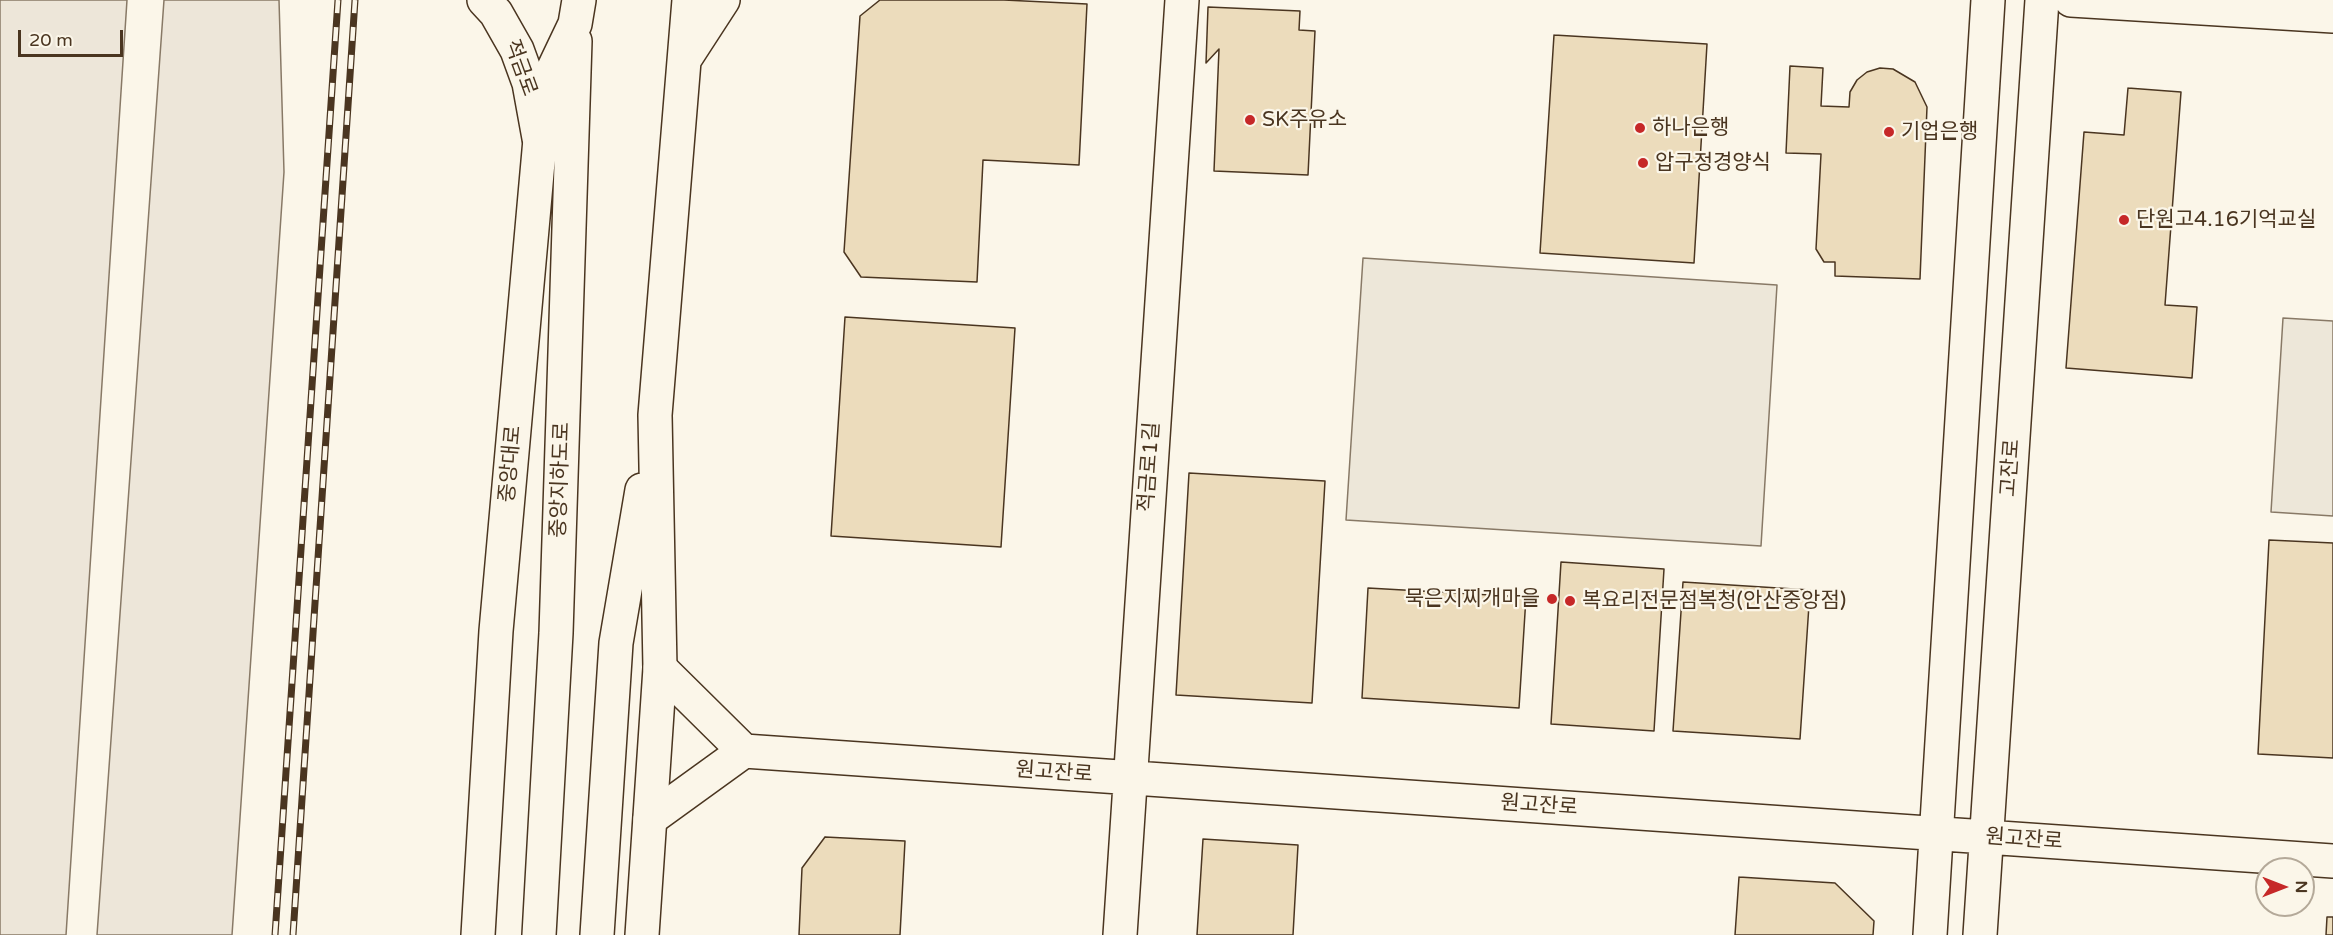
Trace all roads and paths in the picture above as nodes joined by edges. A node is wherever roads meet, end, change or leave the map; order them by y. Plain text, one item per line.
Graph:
1 (484, 0) edge
2 (689, 0) edge
3 (723, 0) edge
4 (1182, 0) edge
5 (1988, 0) edge
6 (2042, 0) edge
7 (2071, 0) edge
8 (577, 12) edge
9 (2333, 16) edge
10 (684, 62) junction
11 (540, 143) junction
12 (655, 415) junction
13 (660, 668) junction
14 (744, 751) junction
15 (1130, 778) junction
16 (650, 819) junction
17 (1936, 834) junction
18 (1986, 837) junction
19 (2333, 861) edge
20 (478, 935) edge
21 (539, 935) edge
22 (597, 935) edge
23 (642, 935) edge
24 (1120, 935) edge
25 (1930, 935) edge
26 (1980, 935) edge

1 - 11 street, 적금로
2 - 10 street
3 - 10 street
4 - 15 street, 적금로1길
5 - 17 street
6 - 18 street, 고잔로
7 - 9 street
8 - 11 street, 중앙대로
8 - 21 street, 중앙지하도로
10 - 12 street
11 - 20 street, 중앙대로
12 - 13 street
12 - 22 street
13 - 14 street
13 - 16 street
14 - 15 street, 원고잔로
14 - 16 street
15 - 17 street, 원고잔로
15 - 24 street, 적금로1길
16 - 23 street
17 - 18 street, 원고잔로
17 - 25 street
18 - 19 street, 원고잔로
18 - 26 street, 고잔로

